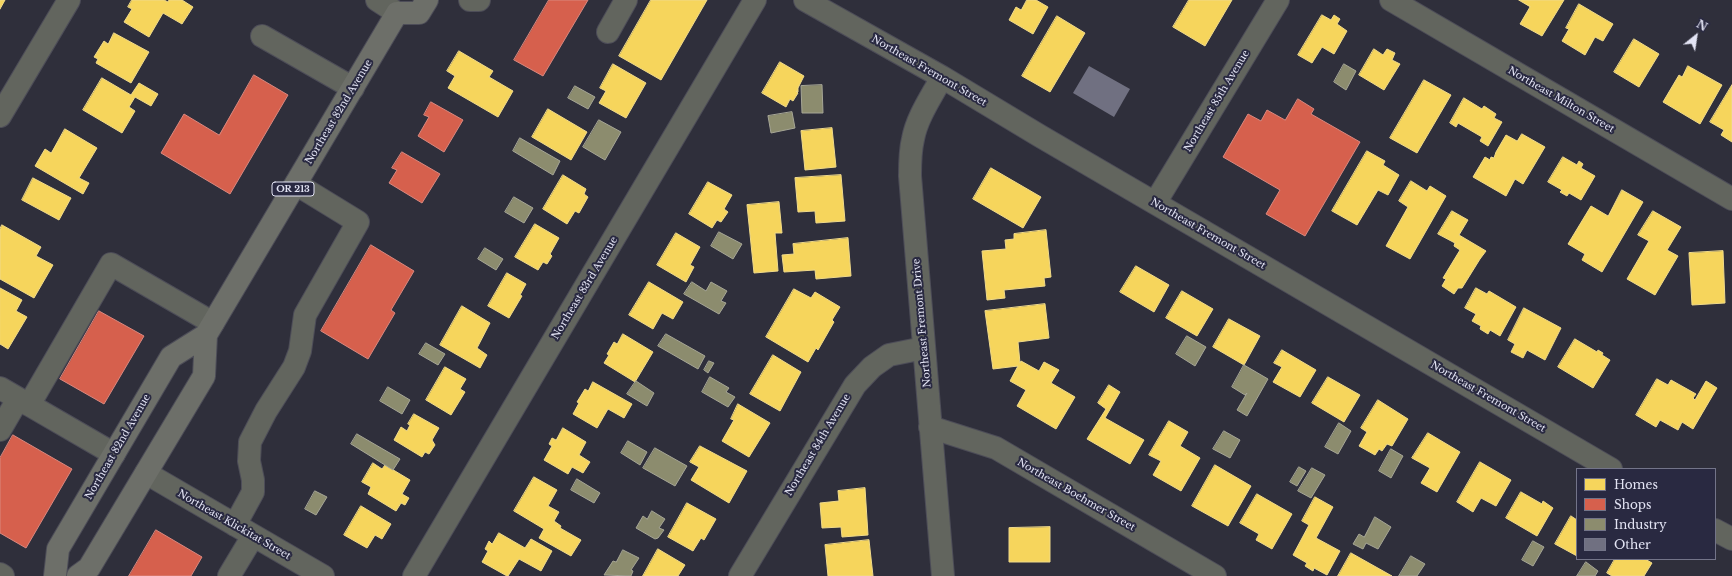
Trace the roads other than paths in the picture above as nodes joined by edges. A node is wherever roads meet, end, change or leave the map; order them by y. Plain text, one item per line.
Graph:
1 (69, 0) edge
2 (377, 0) edge
3 (427, 0) edge
4 (626, 0) edge
5 (756, 0) edge
6 (805, 0) edge
7 (1278, 0) edge
8 (1391, 0) edge
9 (394, 7) edge
10 (608, 32) dead end
11 (262, 36) dead end
12 (942, 77) junction
13 (353, 88) junction
14 (0, 116) edge
15 (296, 184) junction
16 (1732, 199) edge
17 (1155, 203) junction
18 (210, 329) junction
19 (924, 348) junction
20 (16, 397) edge
21 (930, 427) junction
22 (0, 430) edge
23 (114, 454) junction
24 (1609, 468) edge
25 (146, 473) junction
26 (244, 531) junction
27 (1716, 531) edge
28 (1732, 540) edge
29 (0, 574) edge
30 (3, 576) edge
31 (56, 576) edge
32 (78, 576) edge
33 (229, 576) edge
34 (323, 576) edge
35 (414, 576) edge
36 (740, 576) edge
37 (943, 576) edge
38 (1215, 576) edge

1 - 14 street
2 - 9 street
3 - 9 main road
4 - 10 street
5 - 35 street, Northeast 83rd Avenue
6 - 12 street, Northeast Fremont Street
7 - 17 street, Northeast 85th Avenue
8 - 16 street, Northeast Milton Street
9 - 13 main road, Northeast 82nd Avenue / OR 213
11 - 13 street
12 - 17 street, Northeast Fremont Street
12 - 19 street, Northeast Fremont Drive
13 - 15 main road, Northeast 82nd Avenue / OR 213
15 - 18 main road, Northeast 82nd Avenue / OR 213
15 - 26 street
17 - 24 street, Northeast Fremont Street
18 - 20 street
18 - 23 main road, Northeast 82nd Avenue / OR 213
18 - 25 main road, Northeast 82nd Avenue / OR 213
19 - 21 street, Northeast Fremont Drive
19 - 36 street, Northeast 84th Avenue
20 - 22 street
20 - 23 street
21 - 37 street, Northeast Fremont Drive
21 - 38 street, Northeast Boehmer Street
23 - 31 main road, Northeast 82nd Avenue / OR 213
25 - 26 street, Northeast Klickitat Street
25 - 32 main road, Northeast 82nd Avenue / OR 213
26 - 33 street
26 - 34 street, Northeast Klickitat Street
27 - 28 street
29 - 30 street

